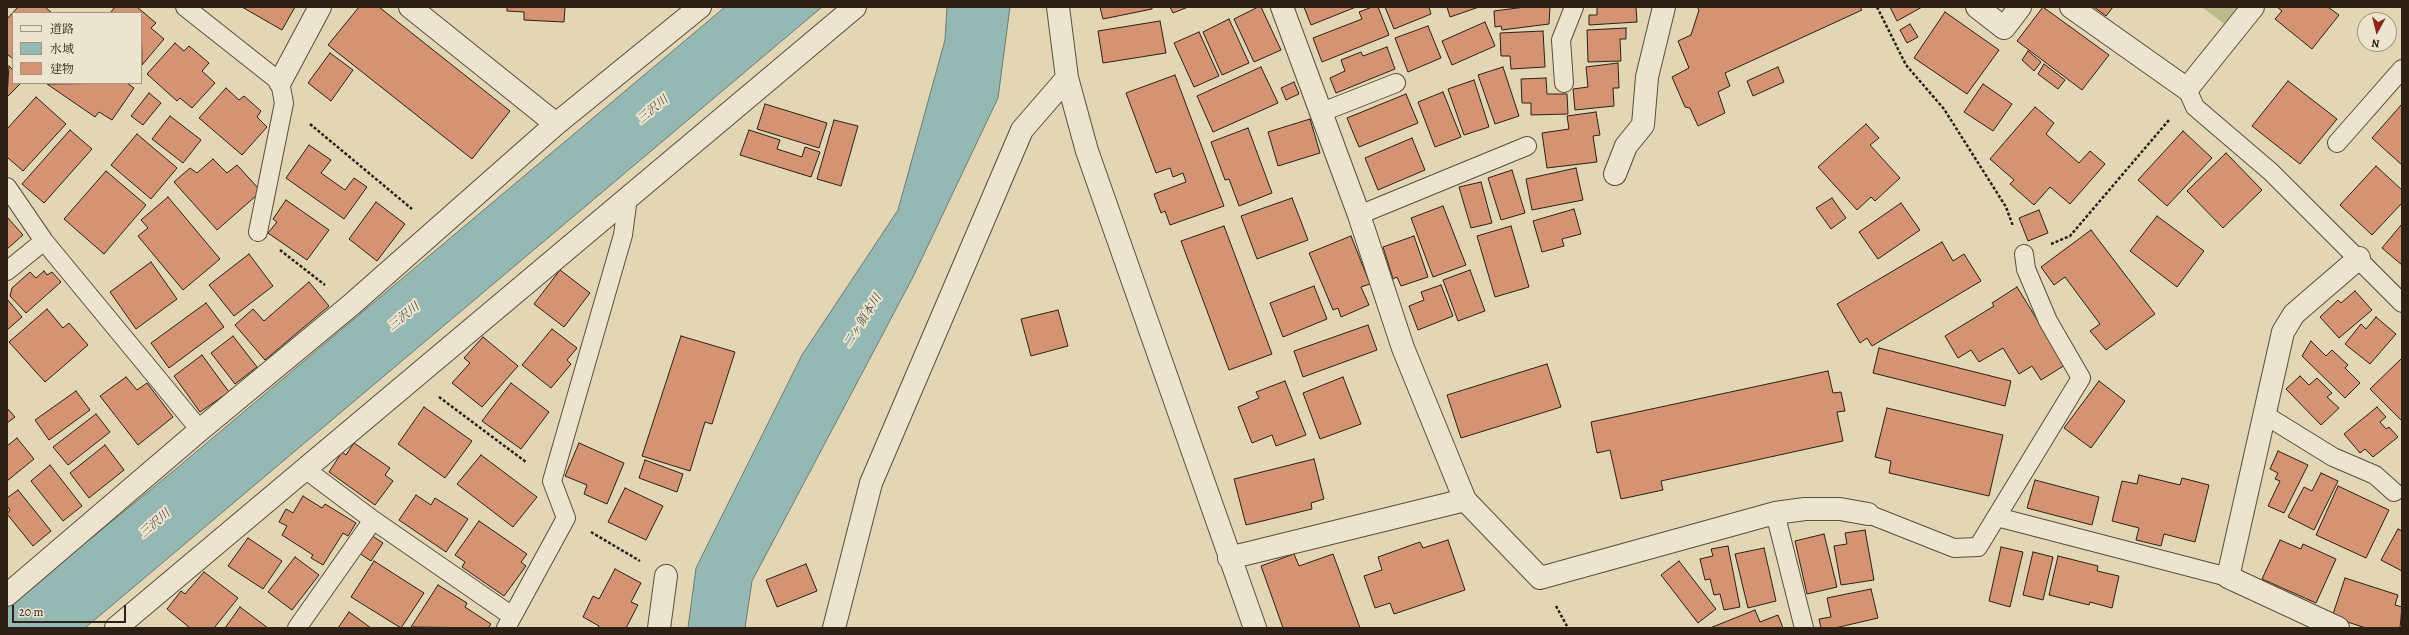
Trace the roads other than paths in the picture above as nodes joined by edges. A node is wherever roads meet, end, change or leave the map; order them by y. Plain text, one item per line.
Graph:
1 (184, 7) edge
2 (320, 7) edge
3 (410, 7) edge
4 (700, 7) edge
5 (855, 7) edge
6 (1058, 7) edge
7 (1282, 7) edge
8 (1574, 7) edge
9 (1664, 7) edge
10 (1977, 7) edge
11 (2020, 7) edge
12 (2071, 7) edge
13 (2253, 7) edge
14 (681, 16) edge
15 (436, 17) edge
16 (2402, 69) edge
17 (1067, 78) junction
18 (280, 82) junction
19 (1396, 83) dead end
20 (1564, 83) dead end
21 (2187, 89) junction
22 (1322, 112) junction
23 (556, 124) junction
24 (2337, 144) dead end
25 (1527, 146) dead end
26 (1615, 174) dead end
27 (7, 187) edge
28 (628, 197) junction
29 (1359, 215) junction
30 (258, 232) road end
31 (44, 242) junction
32 (2024, 254) road end
33 (2359, 258) junction
34 (7, 271) edge
35 (2402, 303) edge
36 (2265, 415) junction
37 (200, 430) junction
38 (305, 469) junction
39 (2394, 492) dead end
40 (1465, 500) junction
41 (1775, 513) junction
42 (1868, 514) joint
43 (1997, 517) junction
44 (373, 520) junction
45 (1229, 558) junction
46 (666, 576) road end
47 (2228, 577) junction
48 (7, 595) edge
49 (509, 622) edge
50 (116, 628) edge
51 (297, 628) edge
52 (659, 628) edge
53 (834, 628) edge
54 (1255, 628) edge
55 (1804, 628) edge
56 (2338, 628) edge

1 - 18 lane
2 - 18 street
3 - 15 street
4 - 14 street
5 - 28 street
6 - 17 street
7 - 22 street
8 - 20 lane
9 - 26 street
10 - 11 street
12 - 21 street
13 - 21 street
14 - 23 street
15 - 23 street
16 - 24 lane
17 - 45 street
17 - 53 street
18 - 30 lane
19 - 22 lane
21 - 33 lane
22 - 29 street
23 - 37 street
25 - 29 lane
27 - 31 lane
28 - 38 street
28 - 49 lane
29 - 40 street
31 - 34 lane
31 - 37 lane
32 - 43 lane
33 - 35 lane
33 - 36 street
36 - 39 lane
36 - 47 street
37 - 48 street
38 - 44 lane
38 - 50 street
40 - 41 street
40 - 45 street
41 - 42 street
41 - 55 lane
42 - 43 lane
43 - 47 lane
44 - 49 lane
44 - 51 lane
45 - 54 street
46 - 52 street
47 - 56 street

